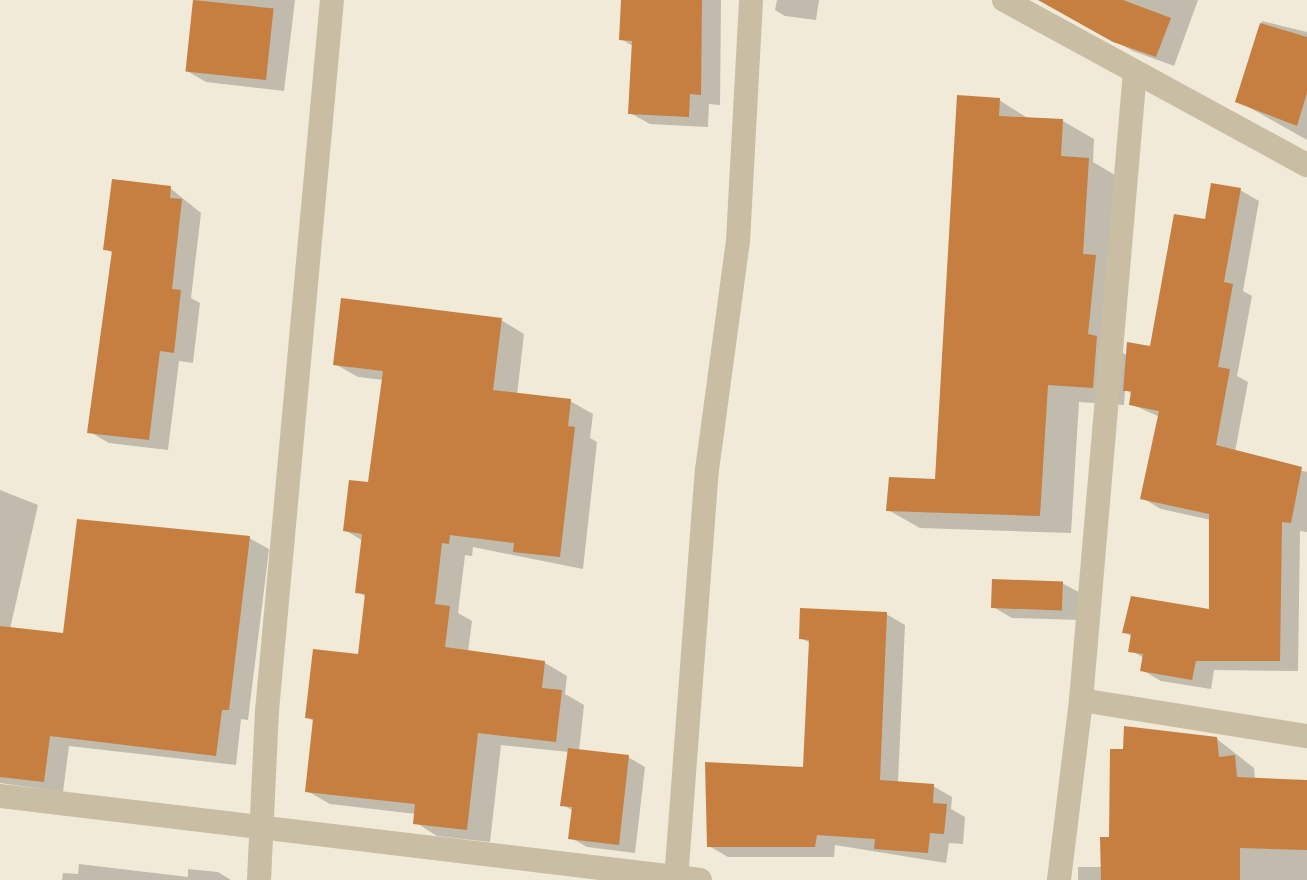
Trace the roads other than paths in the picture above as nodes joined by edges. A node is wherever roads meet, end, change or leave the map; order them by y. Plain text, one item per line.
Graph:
1 (332, 0) edge
2 (751, 0) edge
3 (1004, 0) edge
4 (1135, 72) junction
5 (1307, 165) edge
6 (1081, 700) junction
7 (1307, 736) edge
8 (0, 796) edge
9 (261, 830) junction
10 (684, 879) edge
11 (259, 880) edge
12 (1059, 880) edge

1 - 9 street
2 - 10 street
3 - 4 street
4 - 5 street
4 - 6 street
6 - 7 street
6 - 12 street
8 - 9 street
9 - 10 street
9 - 11 street

